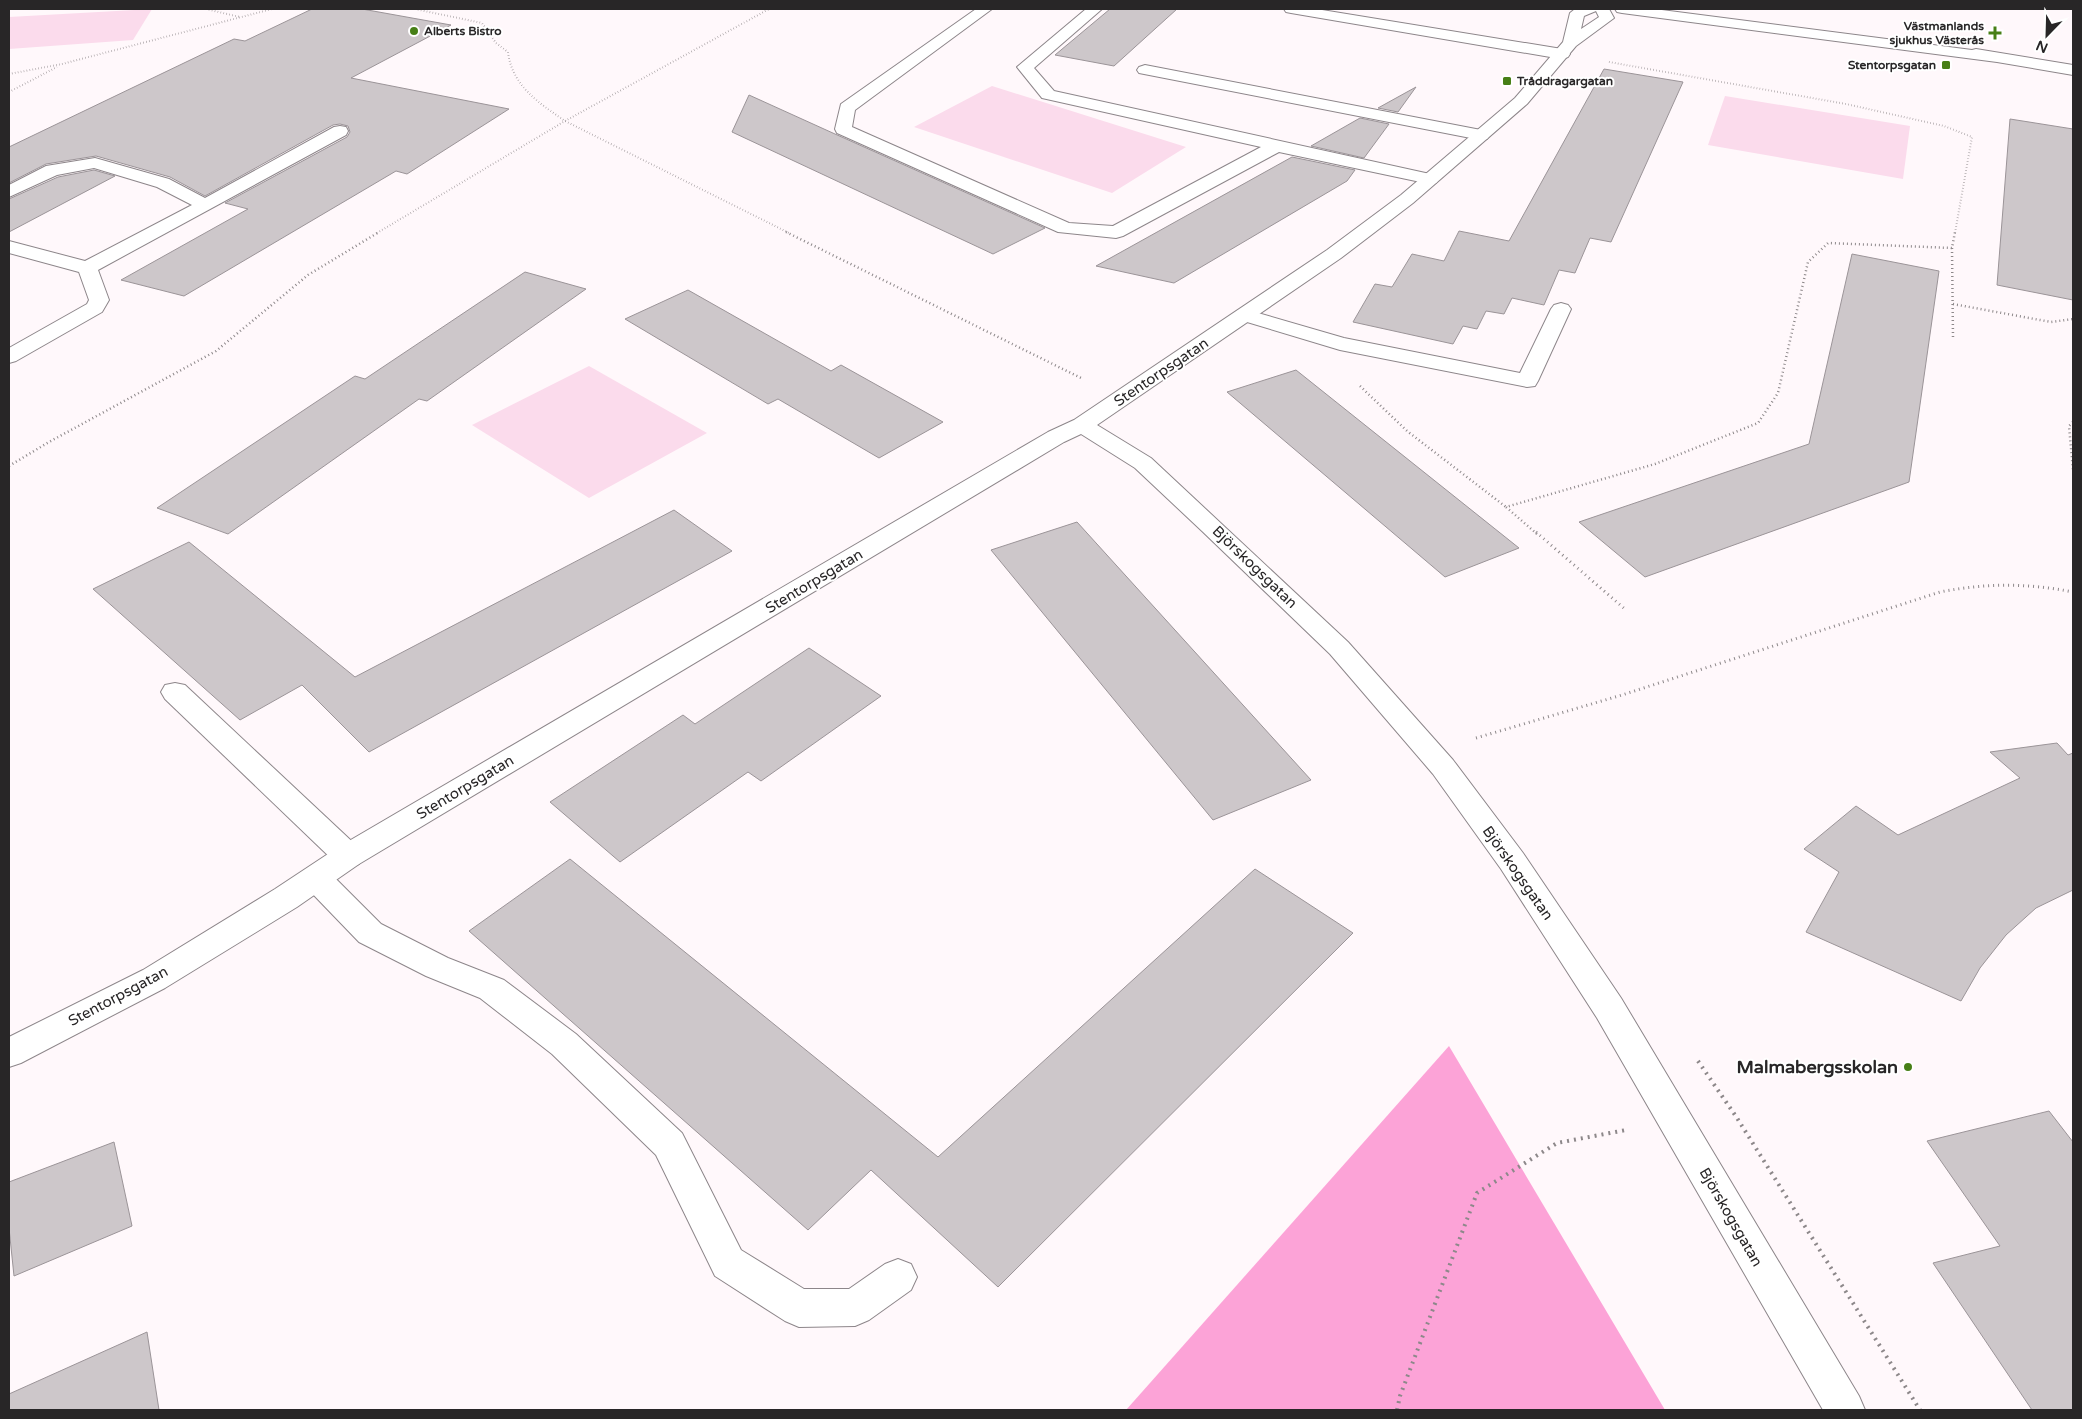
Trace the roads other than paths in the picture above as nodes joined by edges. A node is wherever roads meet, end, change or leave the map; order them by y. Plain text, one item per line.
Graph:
1 (985, 9) edge
2 (1095, 9) edge
3 (1290, 9) edge
4 (1590, 9) edge
5 (1602, 9) edge
6 (1622, 9) edge
7 (1717, 9) edge
8 (1567, 48) junction
9 (1994, 58) junction
10 (1145, 70) dead end
11 (2073, 70) edge
12 (340, 131) dead end
13 (1481, 135) junction
14 (1277, 146) junction
15 (1430, 179) junction
16 (9, 192) edge
17 (205, 205) junction
18 (9, 247) edge
19 (33, 254) junction
20 (9, 266) edge
21 (86, 268) junction
22 (1561, 309) dead end
23 (1244, 315) junction
24 (9, 357) edge
25 (1082, 426) junction
26 (175, 692) dead end
27 (348, 856) junction
28 (316, 878) junction
29 (9, 1053) edge
30 (898, 1277) dead end
31 (1845, 1410) edge

1 - 14 street
2 - 14 street
3 - 8 street
4 - 8 street, Stentorpsgatan
5 - 8 street, Stentorpsgatan
6 - 9 street
7 - 9 street
8 - 13 street, Stentorpsgatan
9 - 11 street
10 - 13 street
12 - 17 street
13 - 15 street, Stentorpsgatan
14 - 15 street
15 - 23 street, Stentorpsgatan
16 - 17 street
17 - 21 street
18 - 19 street
19 - 20 street
19 - 21 street
21 - 24 street
22 - 23 street
23 - 25 street, Stentorpsgatan
25 - 27 street, Stentorpsgatan
25 - 31 street, Björskogsgatan
26 - 27 street
27 - 28 street, Stentorpsgatan
28 - 29 street, Stentorpsgatan
28 - 30 street

